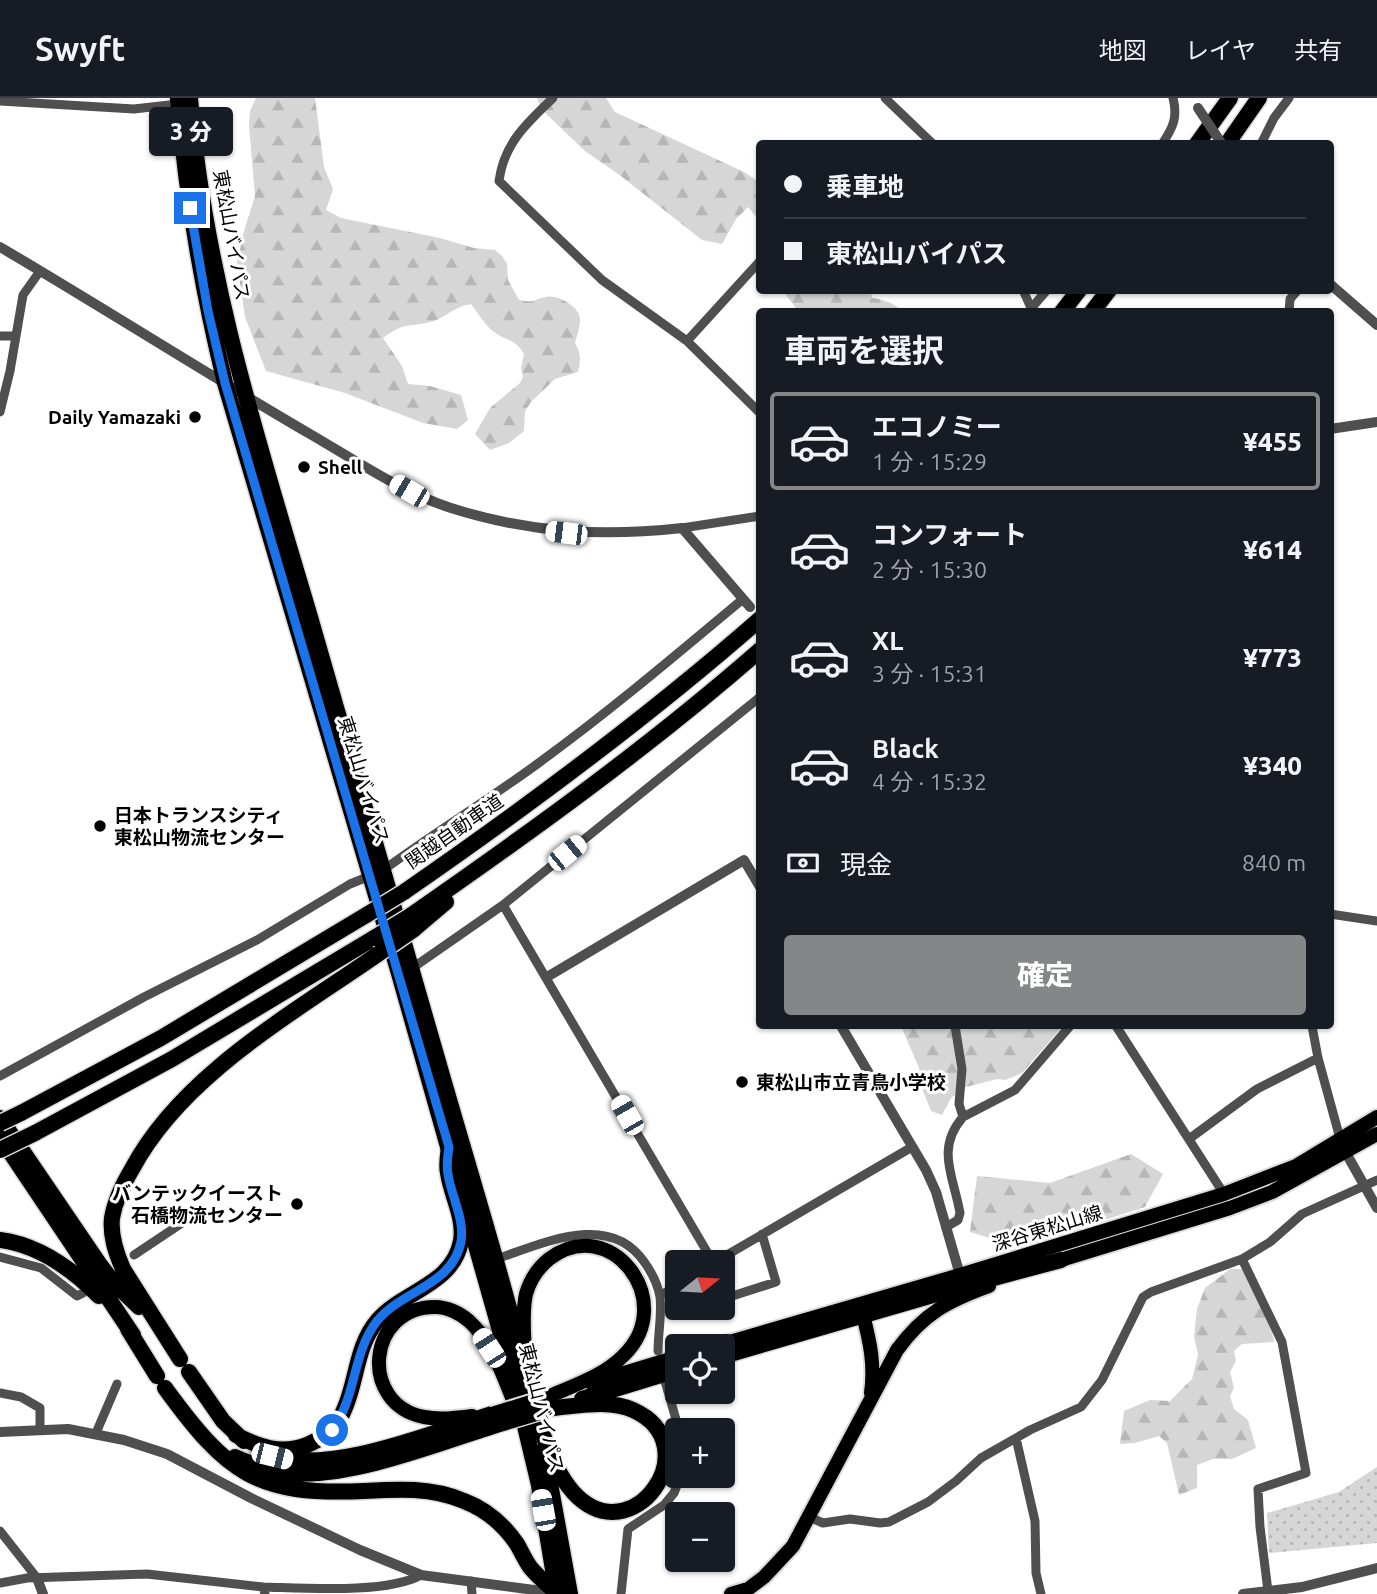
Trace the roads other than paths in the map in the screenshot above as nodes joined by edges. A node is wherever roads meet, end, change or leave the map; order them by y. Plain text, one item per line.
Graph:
1 (553, 98) edge
2 (885, 98) edge
3 (1173, 98) edge
4 (1230, 98) edge
5 (1259, 98) edge
6 (1289, 98) edge
7 (182, 100) edge
8 (0, 102) edge
9 (1195, 103) edge
10 (929, 140) edge
11 (1164, 140) edge
12 (1200, 140) edge
13 (1221, 140) edge
14 (1227, 140) edge
15 (1263, 140) edge
16 (0, 247) edge
17 (756, 265) edge
18 (40, 271) junction
19 (1334, 287) edge
20 (1044, 294) edge
21 (1076, 294) edge
22 (1106, 294) edge
23 (1032, 308) edge
24 (1065, 308) edge
25 (1095, 308) edge
26 (1377, 325) edge
27 (0, 336) edge
28 (16, 336) junction
29 (687, 341) junction
30 (225, 383) junction
31 (247, 397) junction
32 (756, 409) edge
33 (0, 412) edge
34 (1377, 422) edge
35 (1334, 428) edge
36 (756, 517) edge
37 (682, 528) junction
38 (751, 609) edge
39 (756, 653) edge
40 (756, 701) edge
41 (376, 873) junction
42 (756, 880) edge
43 (503, 905) junction
44 (1334, 915) edge
45 (1377, 921) edge
46 (376, 946) junction
47 (411, 969) junction
48 (547, 976) junction
49 (843, 1029) edge
50 (955, 1029) edge
51 (1067, 1029) edge
52 (1118, 1029) edge
53 (1313, 1029) edge
54 (1318, 1058) junction
55 (0, 1076) edge
56 (19, 1110) junction
57 (0, 1116) edge
58 (1377, 1116) edge
59 (963, 1117) junction
60 (0, 1123) edge
61 (1377, 1134) edge
62 (0, 1138) edge
63 (1189, 1139) junction
64 (449, 1147) junction
65 (912, 1147) junction
66 (1343, 1147) junction
67 (0, 1150) edge
68 (1377, 1180) edge
69 (1365, 1185) junction
70 (1224, 1194) junction
71 (1377, 1208) edge
72 (203, 1209) dead end
73 (946, 1227) junction
74 (762, 1234) junction
75 (0, 1240) edge
76 (707, 1250) edge
77 (735, 1250) edge
78 (134, 1255) dead end
79 (0, 1257) edge
80 (496, 1259) junction
81 (1242, 1259) junction
82 (1061, 1260) junction
83 (960, 1275) junction
84 (83, 1293) dead end
85 (665, 1293) edge
86 (735, 1295) edge
87 (660, 1296) junction
88 (863, 1315) junction
89 (157, 1322) junction
90 (132, 1335) junction
91 (735, 1340) edge
92 (658, 1352) dead end
93 (735, 1352) edge
94 (665, 1361) edge
95 (527, 1373) junction
96 (665, 1377) edge
97 (117, 1384) dead end
98 (0, 1393) edge
99 (870, 1401) junction
100 (551, 1402) junction
101 (494, 1419) junction
102 (539, 1425) junction
103 (40, 1430) junction
104 (0, 1432) edge
105 (96, 1433) junction
106 (201, 1434) junction
107 (236, 1435) junction
108 (1016, 1438) junction
109 (530, 1440) junction
110 (676, 1488) edge
111 (810, 1517) junction
112 (0, 1531) edge
113 (1377, 1568) edge
114 (421, 1574) junction
115 (37, 1578) junction
116 (471, 1581) junction
117 (0, 1583) edge
118 (264, 1590) edge
119 (370, 1590) edge
120 (1303, 1590) edge
121 (1268, 1591) junction
122 (43, 1594) edge
123 (472, 1594) edge
124 (566, 1594) edge
125 (621, 1594) edge
126 (731, 1594) edge
127 (1041, 1594) edge
128 (1243, 1594) edge

1 - 29 street
2 - 10 street
3 - 11 street
4 - 12 highway
5 - 14 highway
6 - 15 street
7 - 8 street
7 - 30 highway, 東松山バイパス
7 - 31 highway, 東松山バイパス
9 - 13 street, bridge
16 - 18 street
17 - 29 street
18 - 28 street
18 - 30 street
19 - 26 street
20 - 23 street
21 - 24 highway
22 - 25 highway
27 - 28 street
28 - 33 street
29 - 32 street
30 - 31 street
30 - 41 highway, 東松山バイパス
31 - 37 street
31 - 41 highway, 東松山バイパス
34 - 35 street
36 - 37 street
37 - 38 street
38 - 41 street
38 - 56 highway, 関越自動車道, bridge
39 - 46 highway, bridge
40 - 43 street
41 - 47 highway, 東松山バイパス
41 - 55 street
41 - 64 highway, 東松山バイパス
42 - 48 street
43 - 47 street
43 - 48 street
44 - 45 street
46 - 67 highway, bridge
46 - 89 highway
47 - 80 highway, 東松山バイパス
48 - 76 street
49 - 65 street
50 - 59 street
51 - 59 street
52 - 63 street
53 - 54 street
54 - 63 street
54 - 66 street
56 - 57 highway
56 - 60 highway, 関越自動車道, bridge
57 - 89 highway
58 - 66 main road, 深谷東松山線
59 - 73 street
61 - 66 main road, 深谷東松山線
62 - 90 highway
63 - 70 street
64 - 107 highway
64 - 109 highway, 東松山バイパス
65 - 73 street
65 - 74 street
66 - 69 street
66 - 70 main road, 深谷東松山線
66 - 82 main road, 深谷東松山線
68 - 69 street
69 - 71 street
69 - 81 street
70 - 83 main road, 深谷東松山線
72 - 78 street
73 - 83 street
74 - 77 street
74 - 86 street
75 - 90 highway
79 - 84 street
80 - 87 street
80 - 95 highway, 東松山バイパス
81 - 108 street
81 - 121 street
82 - 88 highway
82 - 99 main road, 深谷東松山線
83 - 91 main road, 深谷東松山線
85 - 87 street
87 - 92 street
88 - 93 highway
88 - 99 main road, 深谷東松山線
89 - 107 highway
90 - 106 highway
94 - 100 main road
95 - 100 main road
95 - 102 highway, 東松山バイパス
96 - 100 highway
97 - 105 street
98 - 103 street
99 - 111 main road, 深谷東松山線
100 - 101 highway, bridge
100 - 102 highway
101 - 106 highway
101 - 107 highway
101 - 109 main road
102 - 124 highway, 東松山バイパス
103 - 104 street
103 - 105 street
105 - 114 street
106 - 124 highway
108 - 111 street
108 - 127 street
109 - 124 highway, 東松山バイパス
110 - 125 street
111 - 126 main road, 深谷東松山線
112 - 115 street
113 - 120 street
114 - 116 street
114 - 119 street
115 - 117 street
115 - 118 street
115 - 122 street
116 - 123 street
116 - 124 street
118 - 119 street
120 - 121 street
121 - 128 street

